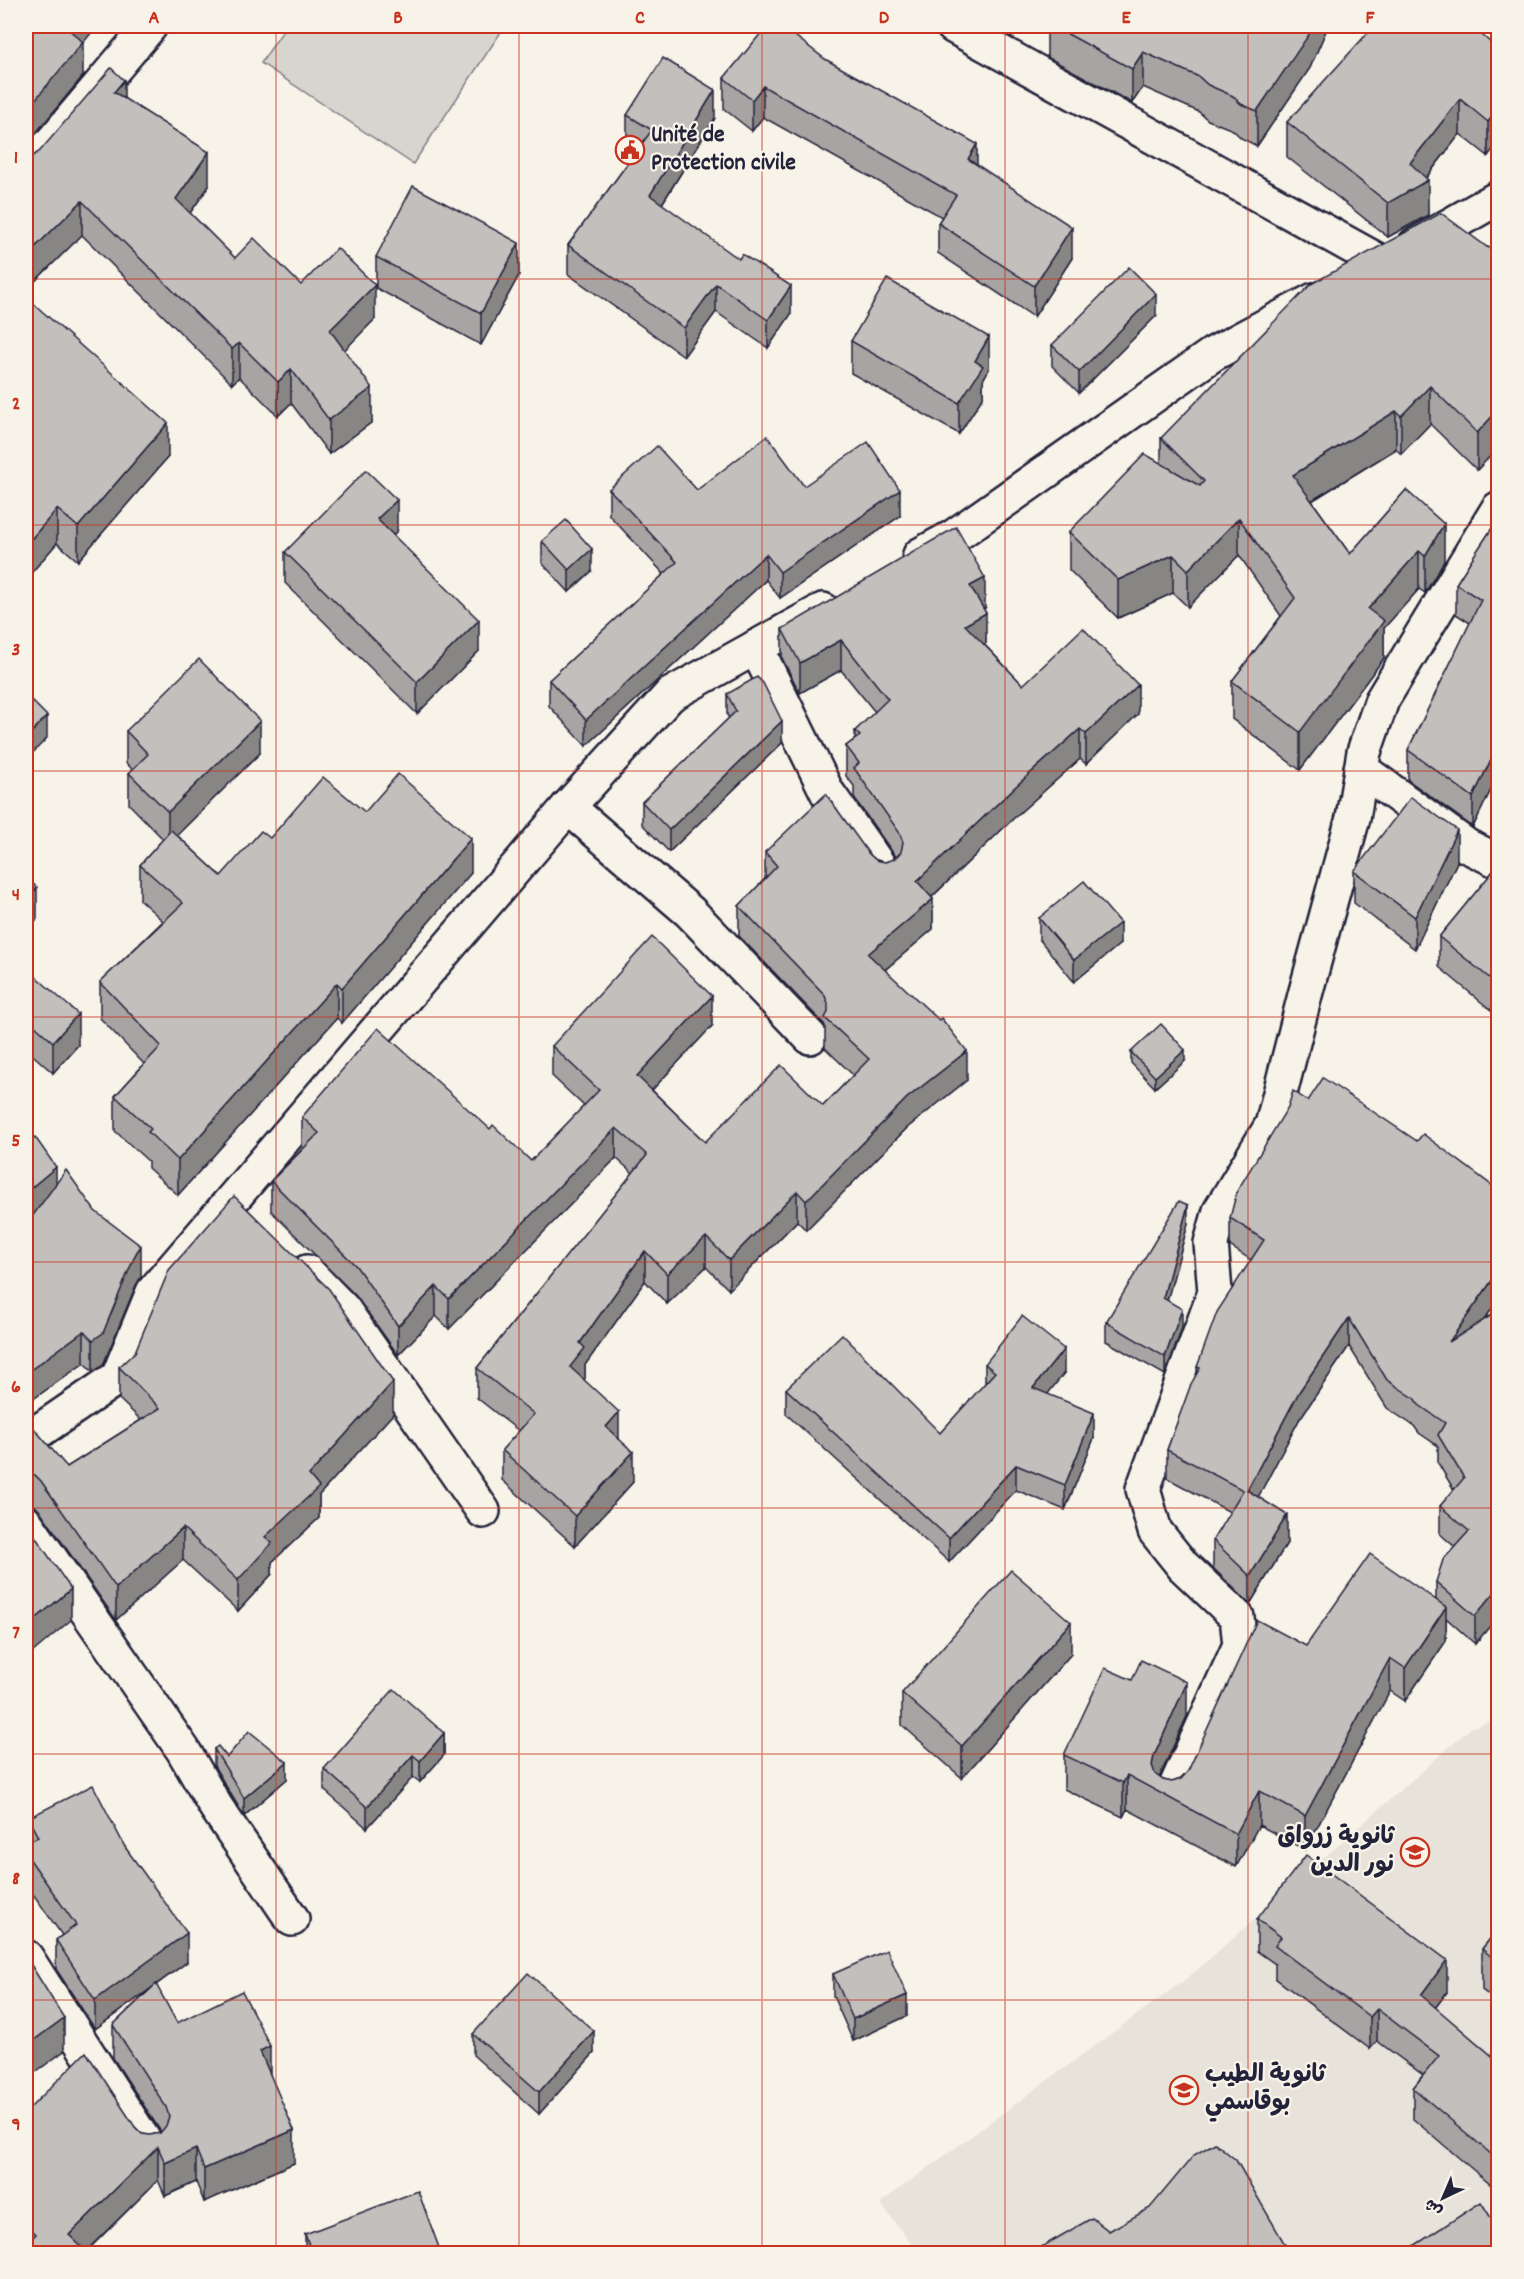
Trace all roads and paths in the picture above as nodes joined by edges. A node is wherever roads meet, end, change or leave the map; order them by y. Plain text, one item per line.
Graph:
1 (150, 26) edge
2 (953, 26) edge
3 (26, 173) edge
4 (1498, 198) edge
5 (1444, 229) junction
6 (1471, 249) edge
7 (1382, 263) junction
8 (1498, 509) edge
9 (891, 572) edge
10 (849, 595) edge
11 (756, 647) junction
12 (1361, 769) junction
13 (568, 807) junction
14 (1498, 861) edge
15 (884, 873) edge
16 (810, 1037) dead end
17 (233, 1200) junction
18 (256, 1222) edge
19 (287, 1253) edge
20 (26, 1440) edge
21 (483, 1511) dead end
22 (26, 1523) edge
23 (1171, 1797) edge
24 (292, 1919) dead end
25 (26, 1957) edge
26 (150, 2150) edge

1 - 3 street
2 - 7 street
4 - 5 street
5 - 6 street
5 - 7 street
7 - 9 street
8 - 12 street
10 - 11 street
11 - 13 street
11 - 15 street
12 - 14 street
12 - 23 street
13 - 16 street
13 - 17 street
17 - 18 street
17 - 20 street
19 - 21 street
22 - 24 street
25 - 26 street

